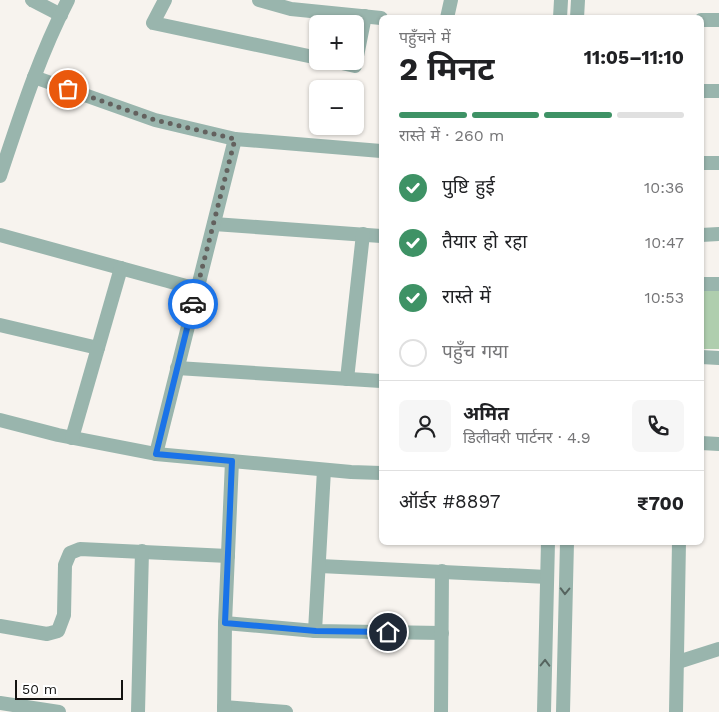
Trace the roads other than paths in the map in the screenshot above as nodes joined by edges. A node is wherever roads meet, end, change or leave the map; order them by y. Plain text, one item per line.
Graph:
1 (32, 0) edge
2 (68, 0) edge
3 (165, 0) edge
4 (258, 0) edge
5 (451, 0) edge
6 (561, 0) edge
7 (578, 0) edge
8 (61, 15) junction
9 (448, 15) edge
10 (560, 15) edge
11 (577, 15) edge
12 (365, 16) junction
13 (379, 18) edge
14 (704, 20) edge
15 (719, 20) edge
16 (364, 21) edge
17 (309, 56) edge
18 (34, 77) junction
19 (704, 91) edge
20 (719, 91) edge
21 (235, 139) junction
22 (379, 151) edge
23 (704, 163) edge
24 (719, 163) edge
25 (0, 176) edge
26 (214, 224) junction
27 (363, 234) junction
28 (719, 234) edge
29 (0, 235) edge
30 (704, 235) edge
31 (379, 236) edge
32 (121, 268) junction
33 (704, 284) edge
34 (719, 284) edge
35 (197, 289) junction
36 (0, 324) edge
37 (98, 348) junction
38 (704, 357) edge
39 (719, 358) edge
40 (178, 368) junction
41 (348, 379) junction
42 (379, 381) edge
43 (0, 420) edge
44 (72, 438) junction
45 (704, 443) edge
46 (719, 444) edge
47 (156, 454) junction
48 (232, 461) junction
49 (324, 470) junction
50 (379, 473) edge
51 (548, 545) edge
52 (566, 545) edge
53 (679, 545) edge
54 (142, 551) junction
55 (228, 556) junction
56 (320, 566) junction
57 (442, 571) junction
58 (547, 577) junction
59 (225, 623) junction
60 (0, 626) edge
61 (316, 631) junction
62 (442, 633) junction
63 (719, 648) edge
64 (678, 662) junction
65 (0, 704) edge
66 (224, 710) edge
67 (59, 712) edge
68 (138, 712) edge
69 (286, 712) edge
70 (441, 712) edge
71 (544, 712) edge
72 (563, 712) edge
73 (676, 712) edge

1 - 8 street
2 - 8 street
3 - 17 street
4 - 12 street
5 - 9 street
6 - 10 street
7 - 11 street
8 - 18 street
12 - 13 street
12 - 16 street
14 - 15 street
18 - 21 street
18 - 25 street
19 - 20 street
21 - 22 street
21 - 26 street
23 - 24 street
26 - 27 street
26 - 35 street
27 - 31 street
27 - 41 street
28 - 30 street
29 - 32 street
32 - 35 street
32 - 37 street
33 - 34 street
35 - 40 street
36 - 37 street
37 - 44 street
38 - 39 street
40 - 41 street
40 - 47 street
41 - 42 street
43 - 44 street
44 - 47 street
45 - 46 street
47 - 48 street
48 - 49 street
48 - 55 street
49 - 50 street
49 - 56 street
51 - 58 street
52 -> 72 street
53 - 64 street
54 - 55 street
54 - 60 street
54 - 68 street
55 - 59 street
56 - 57 street
56 - 61 street
57 - 58 street
57 - 62 street
71 -> 58 street
59 - 61 street
59 - 66 street
61 - 62 street
62 - 70 street
63 - 64 street
64 - 73 street
65 - 67 street
66 - 69 street

